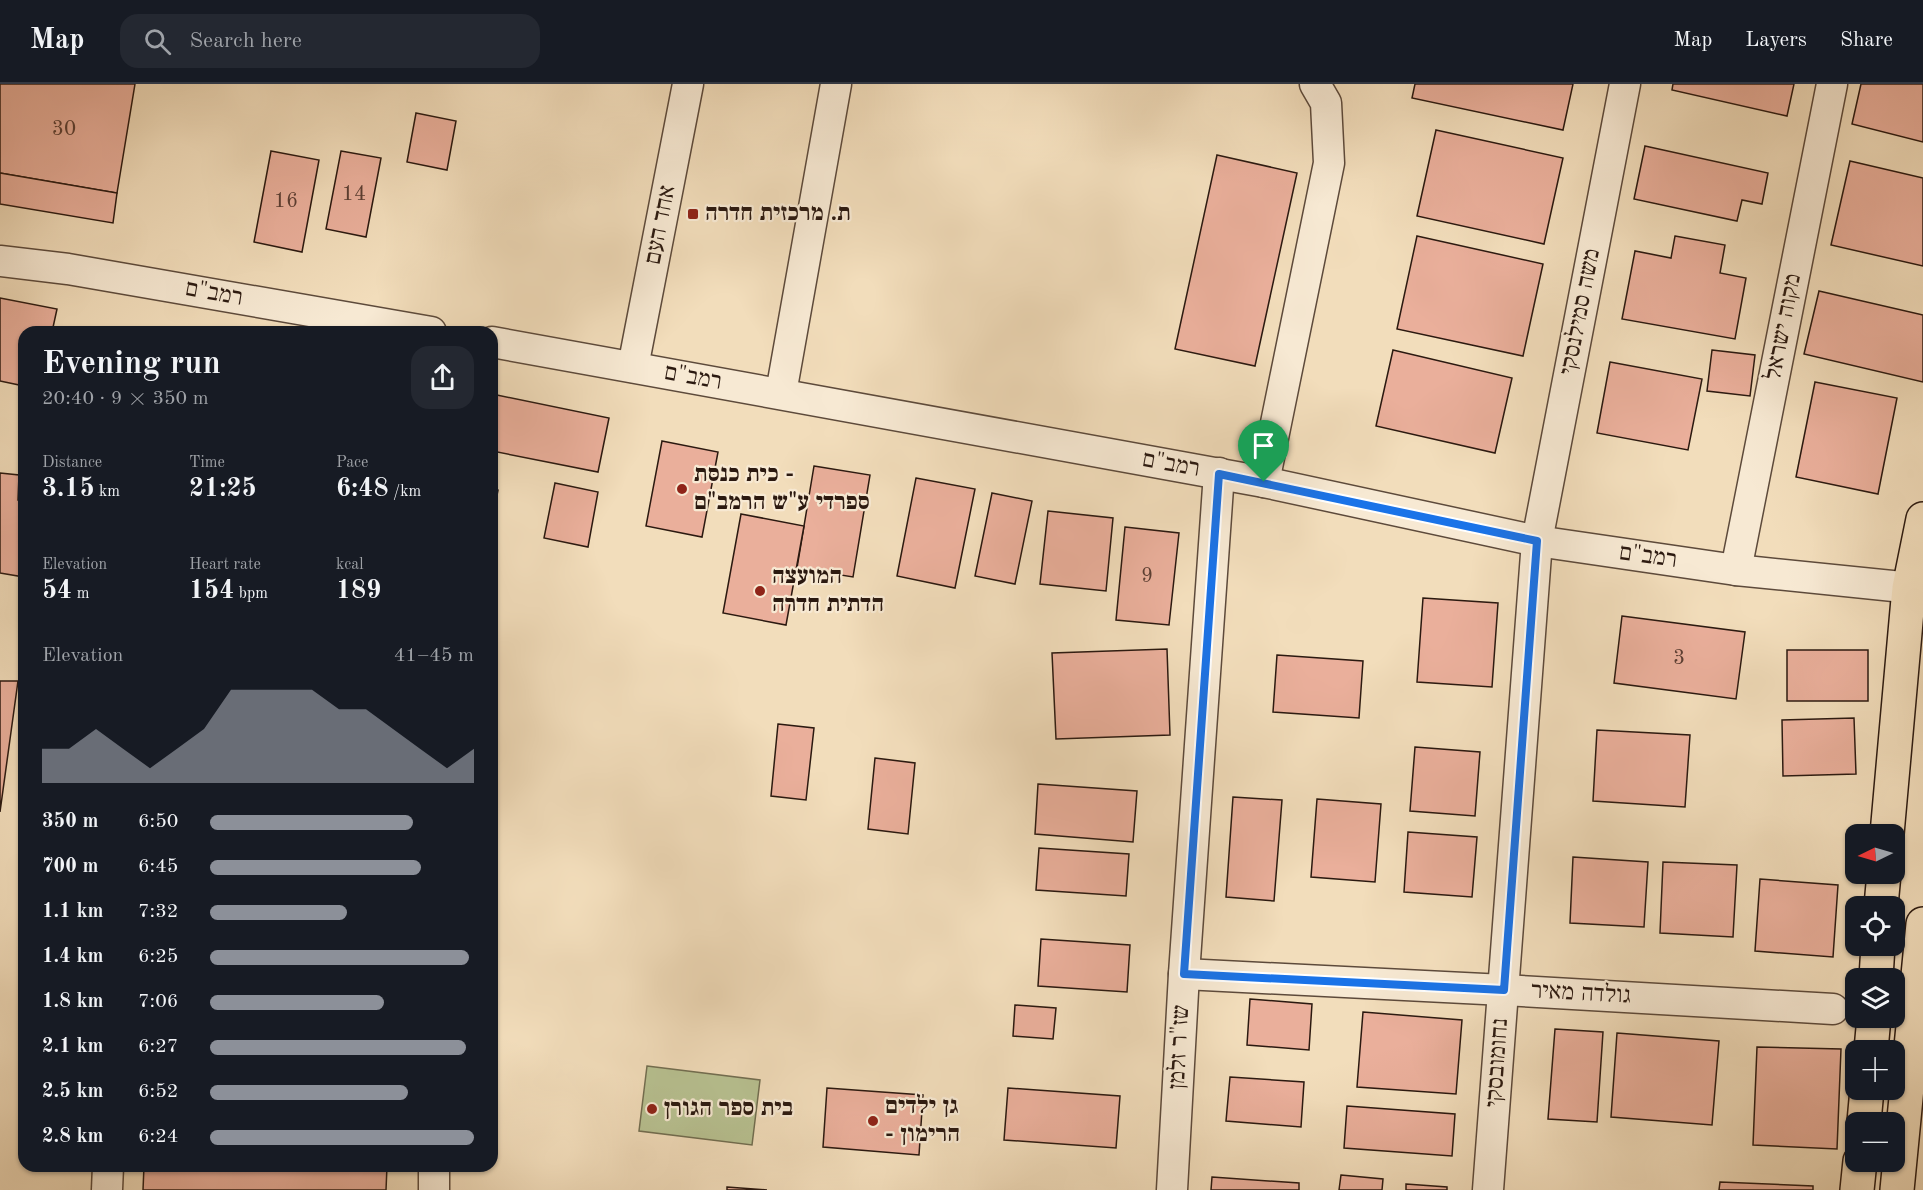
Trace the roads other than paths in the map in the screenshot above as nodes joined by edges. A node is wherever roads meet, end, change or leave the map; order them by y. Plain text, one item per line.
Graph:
1 (688, 84) edge
2 (836, 84) edge
3 (1316, 84) edge
4 (1625, 84) edge
5 (1832, 84) edge
6 (0, 239) edge
7 (0, 261) edge
8 (68, 269) junction
9 (396, 326) edge
10 (498, 343) edge
11 (633, 367) junction
12 (781, 393) junction
13 (1219, 474) junction
14 (1264, 482) junction
15 (1923, 519) edge
16 (1537, 541) junction
17 (1736, 570) junction
18 (1916, 589) edge
19 (1888, 824) edge
20 (1923, 924) edge
21 (1184, 974) junction
22 (1504, 990) junction
23 (1833, 1009) dead end
24 (1919, 1015) edge
25 (1872, 1035) edge
26 (108, 1172) edge
27 (434, 1172) edge
28 (1859, 1172) edge
29 (107, 1190) edge
30 (434, 1190) edge
31 (1172, 1190) edge
32 (1488, 1190) edge
33 (1857, 1190) edge
34 (1897, 1190) edge

1 - 11 street, אחד העם
2 - 12 street
3 - 14 street
4 - 16 street, משה סמילנסקי
5 - 17 street, מקוה ישראל
6 - 8 street, רמב"ם
7 - 8 street, רמב"ם
8 - 9 street, רמב"ם
10 - 11 street, רמב"ם
11 - 12 street, רמב"ם
12 - 13 street, רמב"ם
13 - 14 street, רמב"ם
13 - 21 street, שז"ר זלמן
14 - 16 street, רמב"ם
15 - 18 main road
16 - 17 street, רמב"ם
16 - 22 street, נחומובסקי
17 - 18 street, רמב"ם
18 - 19 main road
20 - 24 main road
21 - 22 street, גולדה מאיר
21 - 31 street, שז"ר זלמן
22 - 23 street, גולדה מאיר
22 - 32 street, נחומובסקי
24 - 25 street
24 - 34 main road
26 - 29 street
27 - 30 street
28 - 33 main road

